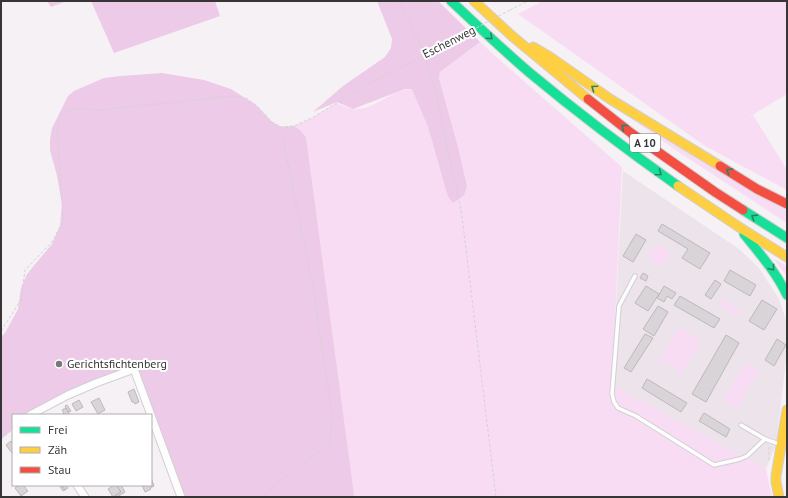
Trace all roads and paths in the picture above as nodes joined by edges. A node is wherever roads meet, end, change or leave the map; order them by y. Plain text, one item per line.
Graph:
1 (399, 1) edge
2 (451, 1) edge
3 (474, 1) edge
4 (528, 1) edge
5 (512, 36) junction
6 (425, 54) junction
7 (294, 126) junction
8 (787, 204) edge
9 (739, 227) junction
10 (787, 238) edge
11 (787, 257) edge
12 (634, 276) dead end
13 (787, 295) edge
14 (1, 331) edge
15 (787, 410) edge
16 (32, 414) edge
17 (151, 414) edge
18 (152, 417) edge
19 (741, 425) dead end
20 (12, 430) edge
21 (765, 438) junction
22 (1, 439) edge
23 (781, 444) junction
24 (78, 486) edge
25 (85, 497) edge
26 (181, 497) edge
27 (263, 497) edge
28 (496, 497) edge
29 (779, 497) edge

1 - 6 path
2 -> 9 highway, A 10
3 - 5 highway, A 10
4 - 6 path, Eschenweg, bridge
8 -> 5 highway
10 -> 5 highway, A 10
6 - 7 path, Eschenweg
6 - 28 path
7 - 14 path
7 - 27 path
9 - 11 highway, A 10
9 -> 13 highway
12 - 21 lane
15 - 23 highway
16 - 17 street
18 - 26 street
19 - 21 lane
20 - 22 path
21 - 23 lane
23 - 29 highway
24 - 25 street

